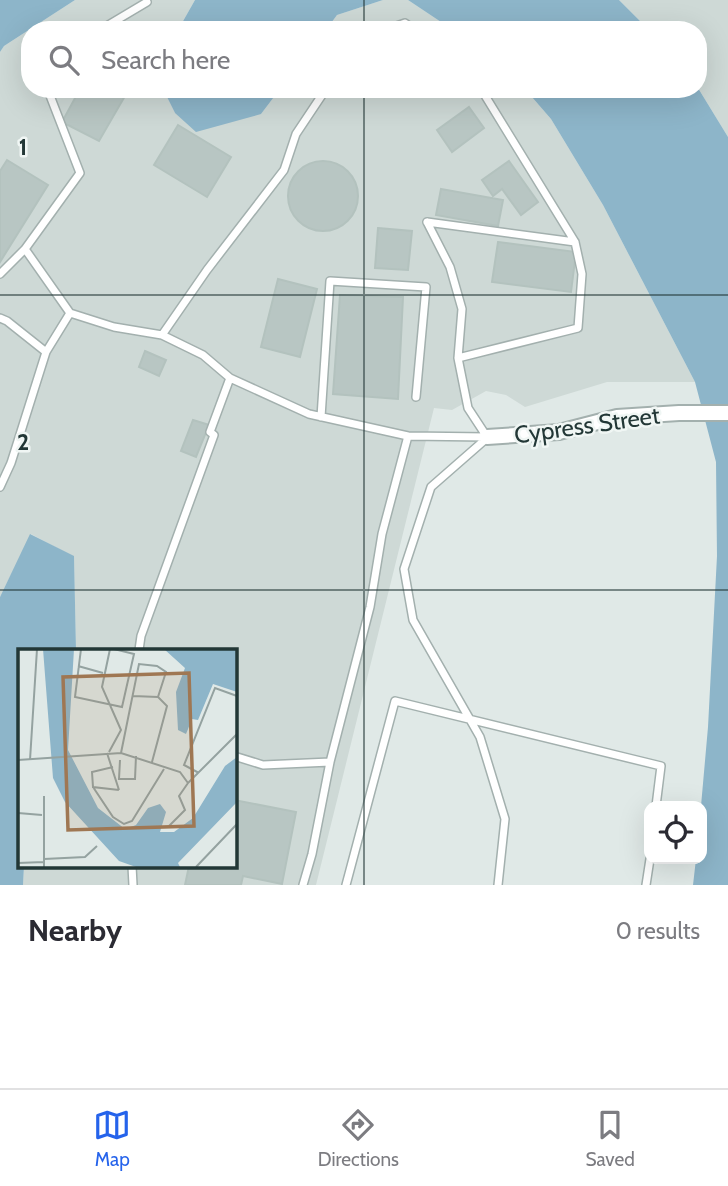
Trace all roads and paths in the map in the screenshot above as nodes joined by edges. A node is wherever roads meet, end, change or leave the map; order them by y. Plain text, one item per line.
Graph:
1 (147, 2) dead end
2 (115, 21) edge
3 (51, 98) edge
4 (320, 98) edge
5 (487, 98) edge
6 (575, 242) junction
7 (25, 249) junction
8 (0, 274) edge
9 (70, 313) junction
10 (0, 318) edge
11 (162, 335) junction
12 (46, 352) junction
13 (458, 358) junction
14 (230, 378) junction
15 (416, 397) dead end
16 (728, 413) edge
17 (321, 417) junction
18 (408, 436) junction
19 (487, 437) junction
20 (0, 487) edge
21 (139, 649) edge
22 (471, 720) junction
23 (236, 758) edge
24 (330, 762) junction
25 (657, 801) edge
26 (649, 864) edge
27 (132, 867) edge
28 (133, 885) edge
29 (303, 885) edge
30 (346, 885) edge
31 (498, 885) edge
32 (646, 885) edge

1 - 2 lane
3 - 7 lane
4 - 11 lane
5 - 6 lane
6 - 13 lane
6 - 13 lane
7 - 8 lane
7 - 9 lane
9 - 11 lane
9 - 12 lane
10 - 12 lane
11 - 14 lane
12 - 20 lane
13 - 19 lane
14 - 17 lane
14 - 21 lane
15 - 17 lane
16 - 19 street, Cypress Street
17 - 18 lane
18 - 19 lane
18 - 24 lane
19 - 22 lane
22 - 25 lane
22 - 30 lane
22 - 31 lane
23 - 24 lane
24 - 29 lane
26 - 32 lane
27 - 28 lane

